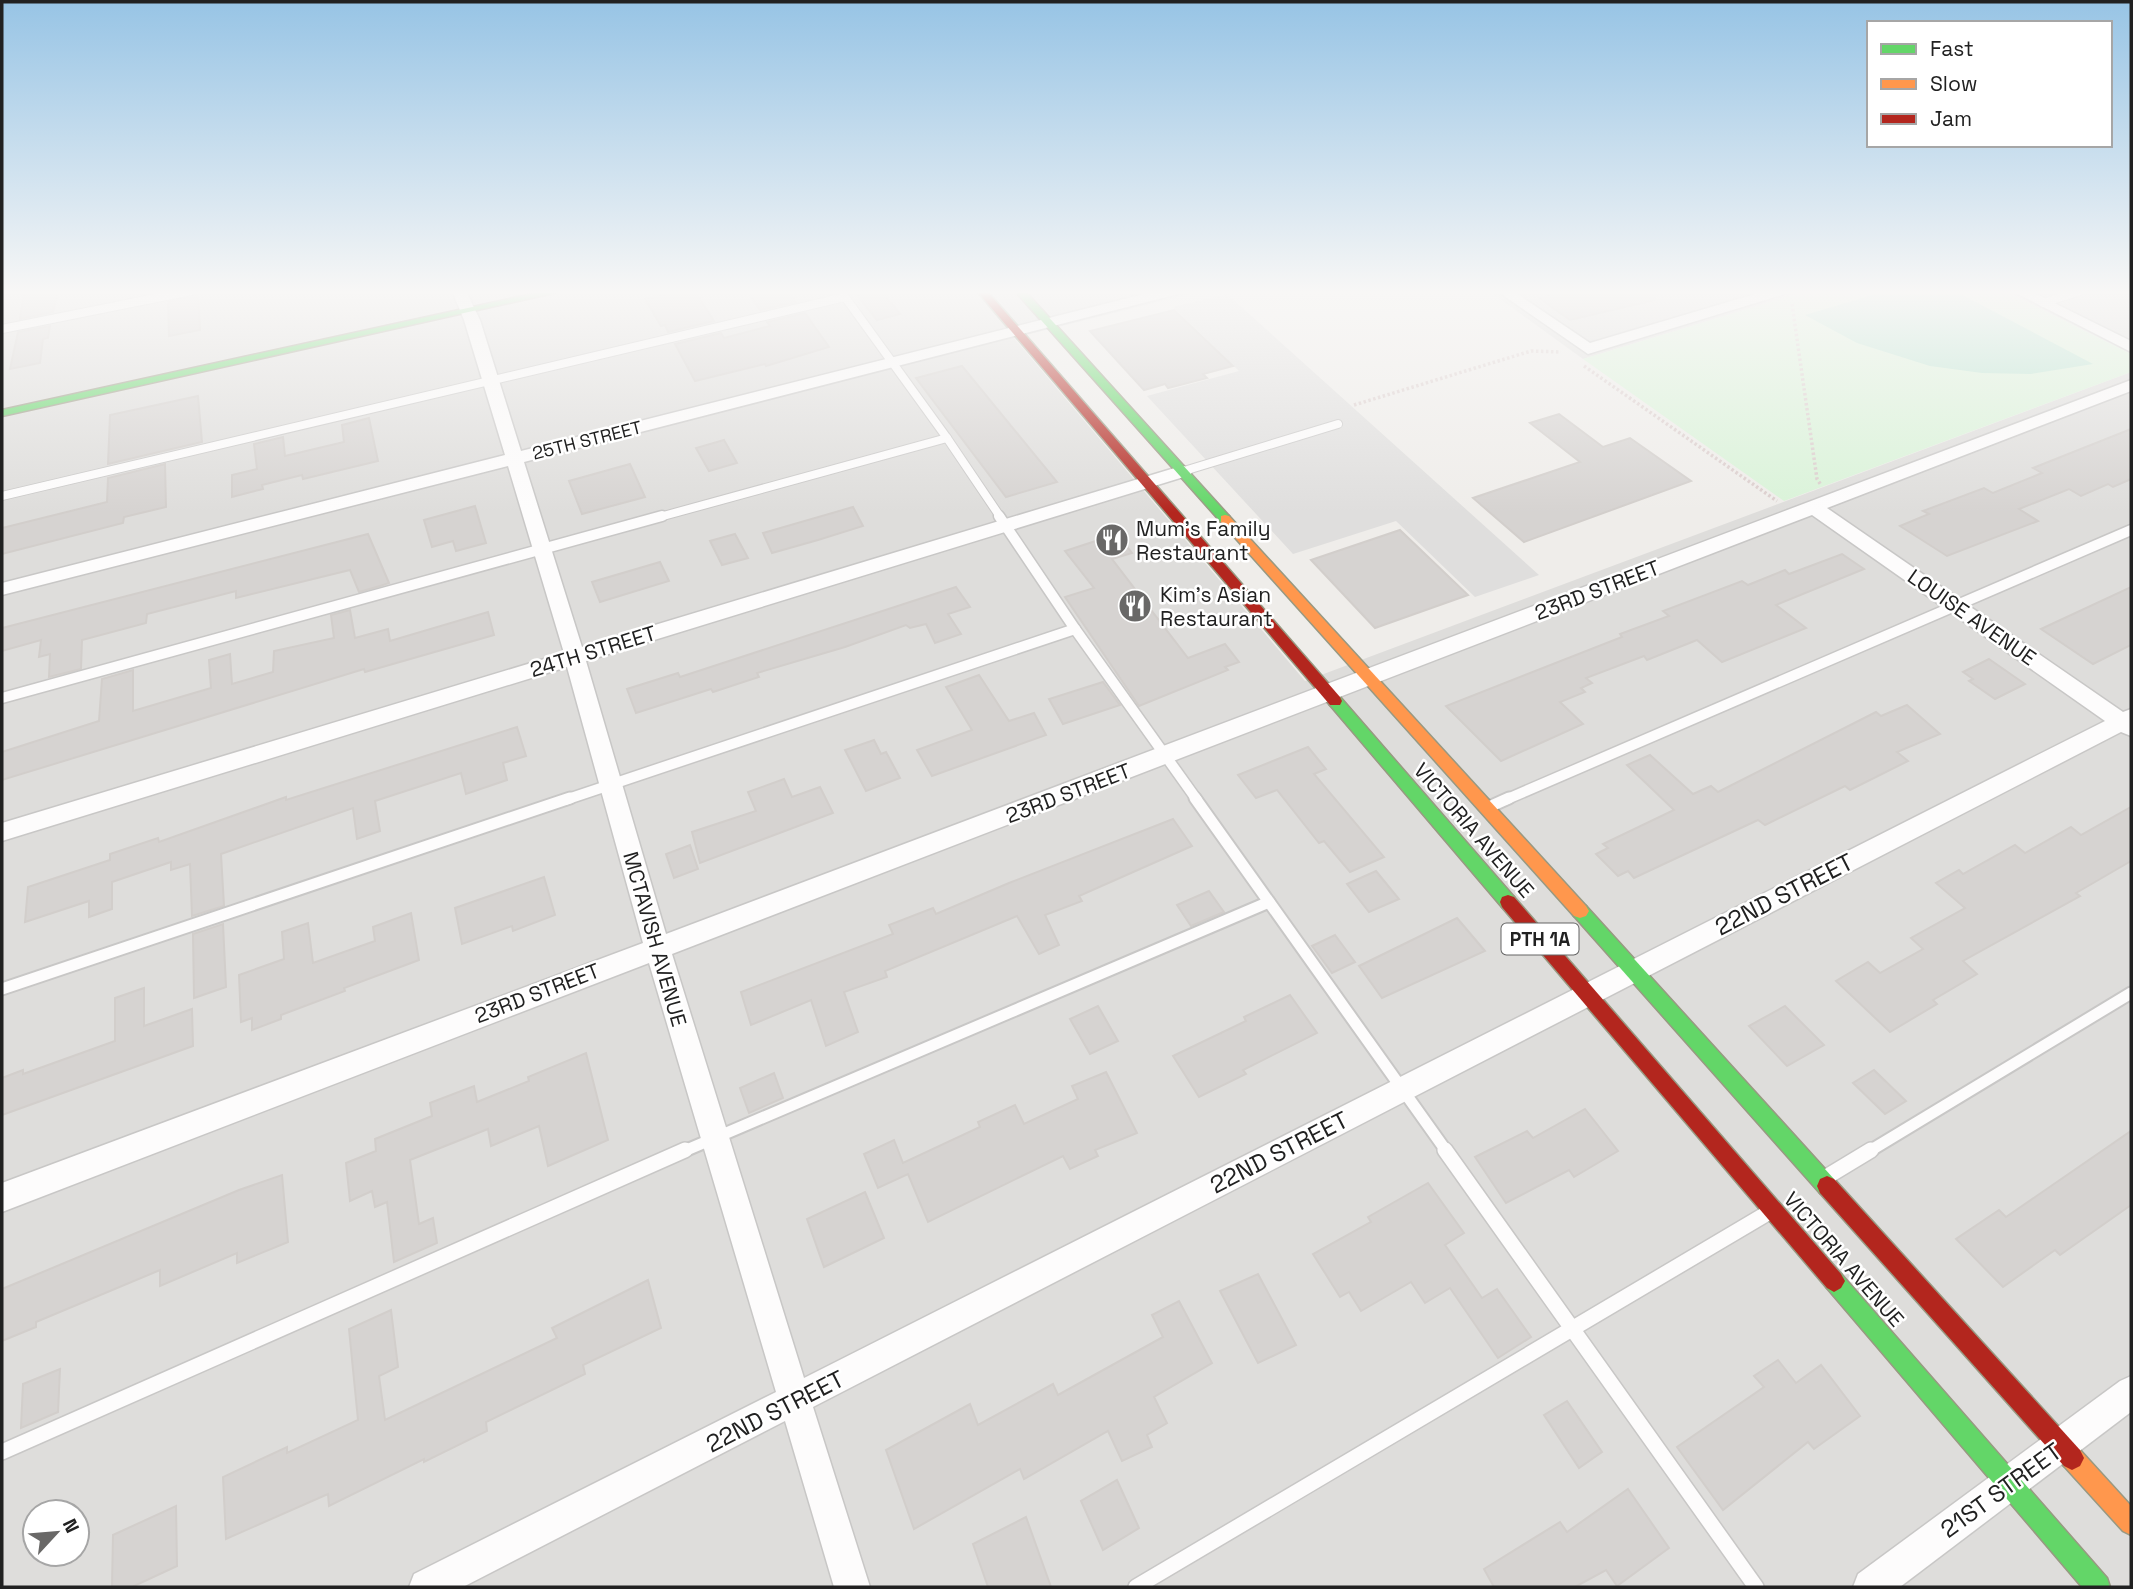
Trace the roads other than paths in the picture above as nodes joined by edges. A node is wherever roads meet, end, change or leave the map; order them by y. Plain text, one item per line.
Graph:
1 (195, 365) edge
2 (486, 365) edge
3 (554, 365) edge
4 (883, 365) edge
5 (893, 365) edge
6 (1046, 365) edge
7 (1087, 365) edge
8 (491, 380) junction
9 (2131, 385) edge
10 (2, 413) edge
11 (1338, 424) dead end
12 (947, 438) junction
13 (513, 459) junction
14 (1184, 471) junction
15 (1147, 482) junction
16 (2, 496) edge
17 (1813, 507) junction
18 (1005, 525) junction
19 (2131, 530) edge
20 (541, 549) junction
21 (2, 589) edge
22 (1956, 606) junction
23 (1075, 629) junction
24 (575, 657) junction
25 (1368, 678) junction
26 (1329, 693) junction
27 (2, 698) edge
28 (2128, 722) edge
29 (1166, 757) junction
30 (611, 785) junction
31 (1486, 808) junction
32 (2, 832) edge
33 (1269, 902) junction
34 (657, 947) junction
35 (1632, 972) junction
36 (2, 989) edge
37 (2131, 993) edge
38 (1589, 995) junction
39 (1403, 1089) junction
40 (715, 1137) junction
41 (1821, 1180) junction
42 (2, 1197) edge
43 (1773, 1209) junction
44 (1572, 1328) junction
45 (2131, 1392) edge
46 (796, 1401) junction
47 (2061, 1446) junction
48 (2, 1451) edge
49 (2009, 1483) junction
50 (2131, 1523) edge
51 (427, 1587) edge
52 (852, 1587) edge
53 (1136, 1587) edge
54 (1756, 1587) edge
55 (1871, 1587) edge
56 (2098, 1587) edge

1 - 10 main road
2 - 8 street, MCTAVISH AVENUE
3 - 8 lane
4 - 13 street, 25TH STREET
5 - 12 lane
6 - 15 main road, VICTORIA AVENUE / PTH 1A
7 - 14 main road, VICTORIA AVENUE / PTH 1A
8 - 13 street, MCTAVISH AVENUE
8 - 16 lane
9 - 17 street, 23RD STREET
11 - 14 lane
12 - 18 lane
12 - 20 lane
13 - 20 street, MCTAVISH AVENUE
13 - 21 street, 25TH STREET
14 - 15 street, 24TH STREET
14 - 25 main road, VICTORIA AVENUE / PTH 1A
15 - 18 street, 24TH STREET
15 - 26 main road, VICTORIA AVENUE / PTH 1A
17 - 22 street, LOUISE AVENUE
17 - 25 street, 23RD STREET
18 - 23 lane
18 - 24 street, 24TH STREET
19 - 22 lane
20 - 24 street, MCTAVISH AVENUE
20 - 27 lane
22 - 28 street, LOUISE AVENUE
22 - 31 lane
23 - 29 lane
23 - 30 lane
24 - 30 street, MCTAVISH AVENUE
24 - 32 street, 24TH STREET
25 - 26 street, 23RD STREET
25 - 31 main road, VICTORIA AVENUE / PTH 1A
26 - 29 street, 23RD STREET
26 - 38 main road, VICTORIA AVENUE / PTH 1A
28 - 35 street, 22ND STREET
29 - 33 lane
29 - 34 street, 23RD STREET
30 - 34 street, MCTAVISH AVENUE
30 - 36 lane
31 - 35 main road, VICTORIA AVENUE / PTH 1A
33 - 39 lane
33 - 40 lane
34 - 40 street, MCTAVISH AVENUE
34 - 42 street, 23RD STREET
35 - 38 street, 22ND STREET
35 - 41 main road, VICTORIA AVENUE / PTH 1A
37 - 41 lane
38 - 39 street, 22ND STREET
38 - 43 main road, VICTORIA AVENUE / PTH 1A
39 - 44 lane
39 - 46 street, 22ND STREET
40 - 46 street, MCTAVISH AVENUE
40 - 48 lane
41 - 47 main road, VICTORIA AVENUE / PTH 1A
43 - 44 lane
43 - 49 main road, VICTORIA AVENUE / PTH 1A
44 - 53 lane
44 - 54 lane
45 - 47 street, 21ST STREET
46 - 51 street, 22ND STREET
46 - 52 street, MCTAVISH AVENUE
47 - 49 street, 21ST STREET
47 - 50 main road, VICTORIA AVENUE / PTH 1A
49 - 55 street, 21ST STREET
49 - 56 main road, VICTORIA AVENUE / PTH 1A

